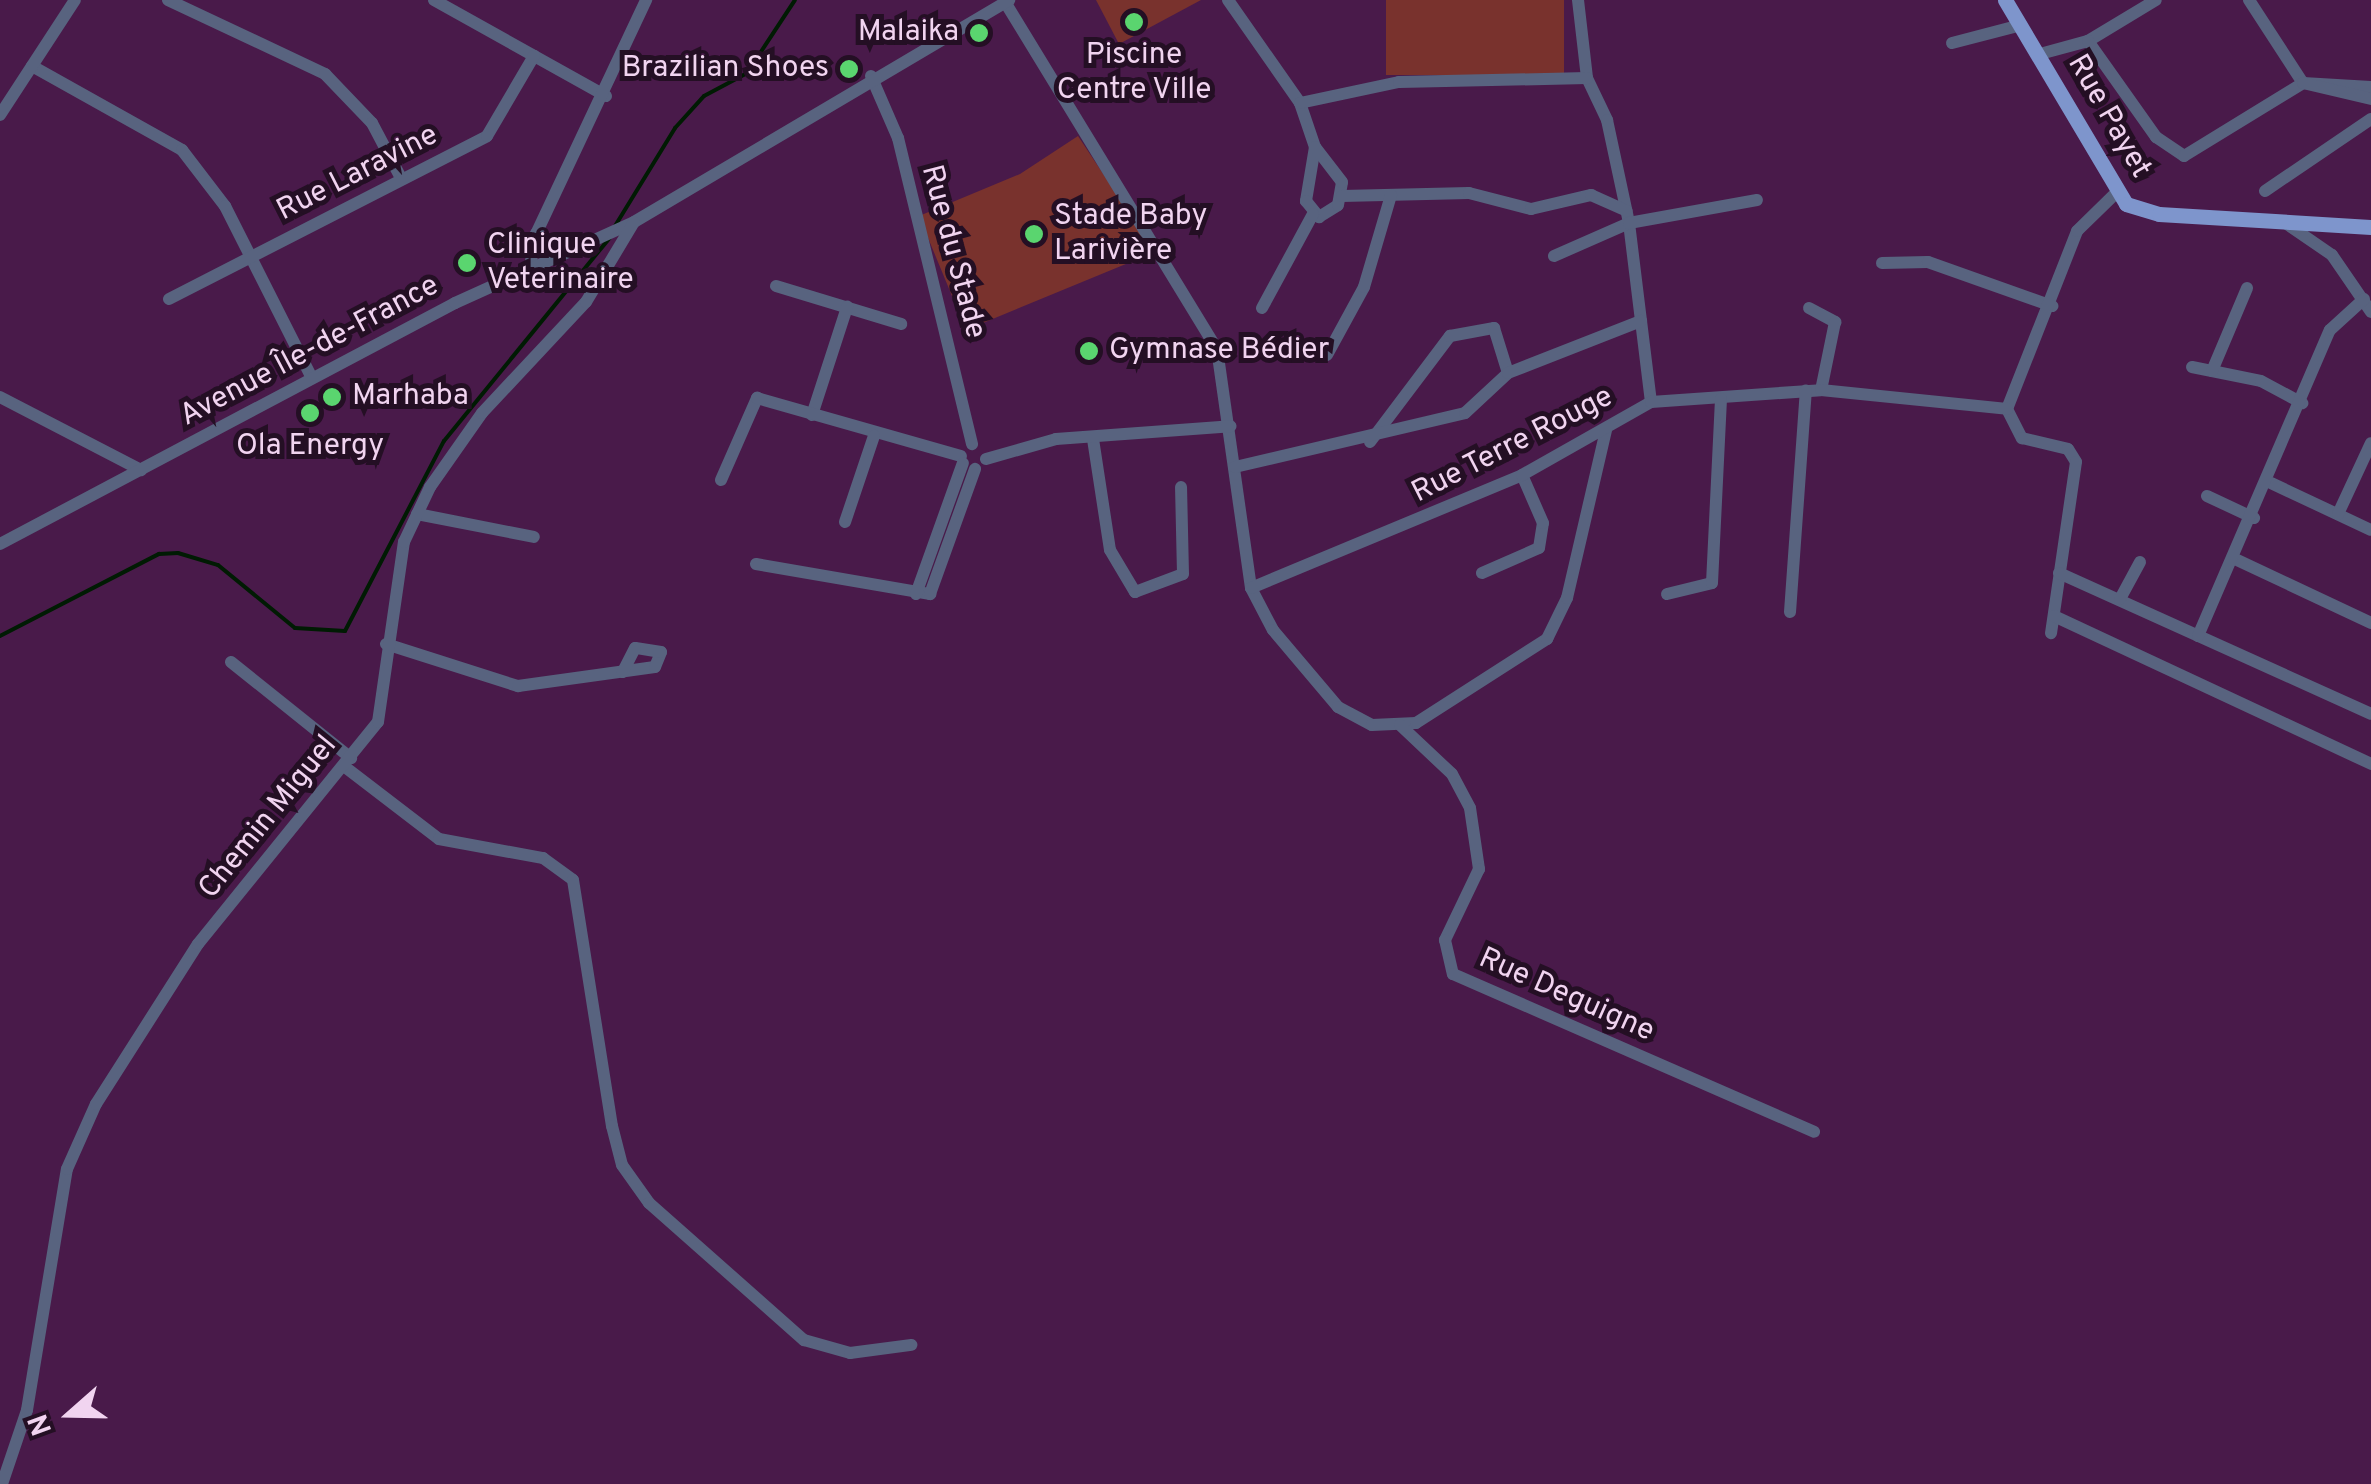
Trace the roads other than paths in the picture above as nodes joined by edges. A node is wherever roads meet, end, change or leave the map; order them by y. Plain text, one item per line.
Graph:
1 (75, 0) edge
2 (168, 0) edge
3 (434, 0) edge
4 (646, 0) edge
5 (1228, 0) edge
6 (1578, 0) edge
7 (2004, 0) edge
8 (2156, 0) edge
9 (2249, 0) edge
10 (1007, 1) edge
11 (2021, 26) junction
12 (2088, 41) junction
13 (1952, 43) dead end
14 (2040, 54) junction
15 (534, 56) junction
16 (32, 66) junction
17 (871, 76) junction
18 (1587, 78) junction
19 (2304, 83) junction
20 (2369, 95) edge
21 (606, 96) junction
22 (1300, 103) junction
23 (0, 115) edge
24 (2371, 120) edge
25 (1315, 147) junction
26 (401, 178) junction
27 (2265, 191) dead end
28 (2116, 192) junction
29 (1391, 194) junction
30 (1342, 196) junction
31 (1757, 200) dead end
32 (1313, 214) junction
33 (1628, 218) junction
34 (634, 222) junction
35 (2284, 222) junction
36 (2370, 225) edge
37 (536, 234) junction
38 (1554, 256) dead end
39 (250, 257) junction
40 (545, 261) junction
41 (1882, 263) dead end
42 (530, 267) junction
43 (2353, 282) junction
44 (2371, 284) edge
45 (776, 286) dead end
46 (2247, 288) dead end
47 (169, 300) dead end
48 (2367, 305) edge
49 (2052, 306) junction
50 (847, 307) junction
51 (1262, 308) dead end
52 (1808, 308) dead end
53 (1641, 322) junction
54 (901, 324) dead end
55 (1327, 356) dead end
56 (2192, 367) dead end
57 (2212, 371) junction
58 (1508, 373) junction
59 (312, 378) junction
60 (1813, 391) junction
61 (0, 397) edge
62 (1720, 399) junction
63 (1651, 402) junction
64 (2302, 403) junction
65 (2007, 410) junction
66 (812, 415) junction
67 (1231, 426) junction
68 (1606, 430) junction
69 (874, 436) junction
70 (1093, 439) junction
71 (1370, 442) junction
72 (2371, 443) edge
73 (972, 444) junction
74 (986, 459) junction
75 (966, 463) junction
76 (1235, 468) junction
77 (141, 470) junction
78 (1522, 475) junction
79 (722, 480) dead end
80 (2271, 483) junction
81 (1181, 487) dead end
82 (2207, 496) dead end
83 (417, 514) junction
84 (2338, 514) junction
85 (2254, 518) junction
86 (846, 522) dead end
87 (2371, 530) edge
88 (534, 537) dead end
89 (0, 544) edge
90 (2235, 559) junction
91 (2140, 562) dead end
92 (756, 564) dead end
93 (1482, 572) dead end
94 (2060, 573) junction
95 (1251, 588) junction
96 (1667, 594) dead end
97 (2120, 599) junction
98 (1790, 612) dead end
99 (2054, 616) junction
100 (2371, 624) edge
101 (2051, 633) dead end
102 (2198, 636) junction
103 (386, 644) junction
104 (231, 662) dead end
105 (623, 672) dead end
106 (2371, 714) edge
107 (1400, 725) junction
108 (348, 763) junction
109 (2371, 764) edge
110 (1814, 1132) dead end
111 (911, 1345) dead end
112 (2, 1484) edge

1 - 16 street
2 - 26 street
3 - 15 street
4 - 21 street
5 - 22 street
6 - 18 street
7 - 11 main road, Rue Payet
8 - 12 street
9 - 19 street
10 - 17 street, Avenue Île-de-France
10 - 67 street
11 - 13 street
11 - 14 main road, Rue Payet
12 - 14 street
12 - 19 street
14 - 28 main road, Rue Payet
15 - 21 street
15 - 26 street, Rue Laravine
16 - 23 street
16 - 39 street
17 - 34 street, Avenue Île-de-France
17 - 73 street, Rue du Stade
18 - 22 street
18 - 33 street
19 - 20 street
20 - 24 street
21 - 37 street
22 - 25 street
24 - 27 street
25 - 30 street
25 - 32 street
26 - 39 street, Rue Laravine
28 - 35 main road, Rue Payet
28 - 49 street
29 - 30 street
29 - 33 street
29 - 55 street
30 - 32 street
31 - 33 street
32 - 51 street
33 - 38 street
33 - 53 street
34 - 40 street, Avenue Île-de-France
34 - 83 street, Chemin Miguel
35 - 36 main road, Rue Payet
35 - 43 street
37 - 40 street
37 - 42 street
39 - 47 street, Rue Laravine
39 - 59 street
40 - 42 street, Avenue Île-de-France
41 - 49 street
42 - 59 street, Avenue Île-de-France
43 - 44 street
43 - 48 street
45 - 50 street
46 - 57 street
48 - 64 street
49 - 65 street
50 - 54 street
50 - 66 street
52 - 60 street
53 - 58 street
53 - 63 street
56 - 57 street
57 - 64 street
58 - 71 street
58 - 71 street
59 - 77 street, Avenue Île-de-France
60 - 62 street, Rue Terre Rouge
60 - 65 street, Rue Terre Rouge
60 - 98 street
61 - 77 street
62 - 63 street, Rue Terre Rouge
62 - 96 street
63 - 68 street, Rue Terre Rouge
64 - 80 street
65 - 94 street
66 - 69 street
66 - 79 street
67 - 70 street
67 - 76 street
68 - 78 street, Rue Terre Rouge
68 - 107 street
69 - 75 street
69 - 86 street
70 - 74 street
70 - 81 street
71 - 76 street
72 - 84 street
73 - 74 street
73 - 75 street
74 - 75 street
75 - 92 street
76 - 95 street
77 - 89 street, Avenue Île-de-France
78 - 93 street
78 - 95 street, Rue Terre Rouge
80 - 84 street
80 - 85 street
82 - 85 street
83 - 88 street
83 - 103 street, Chemin Miguel
84 - 87 street
85 - 90 street
90 - 100 street
90 - 102 street
91 - 97 street
94 - 97 street
94 - 99 street
95 - 107 street
97 - 102 street
99 - 101 street
99 - 109 street
102 - 106 street
103 - 105 street
103 - 108 street, Chemin Miguel
104 - 108 street
107 - 110 street, Rue Deguigne
108 - 111 street
108 - 112 street, Chemin Miguel

